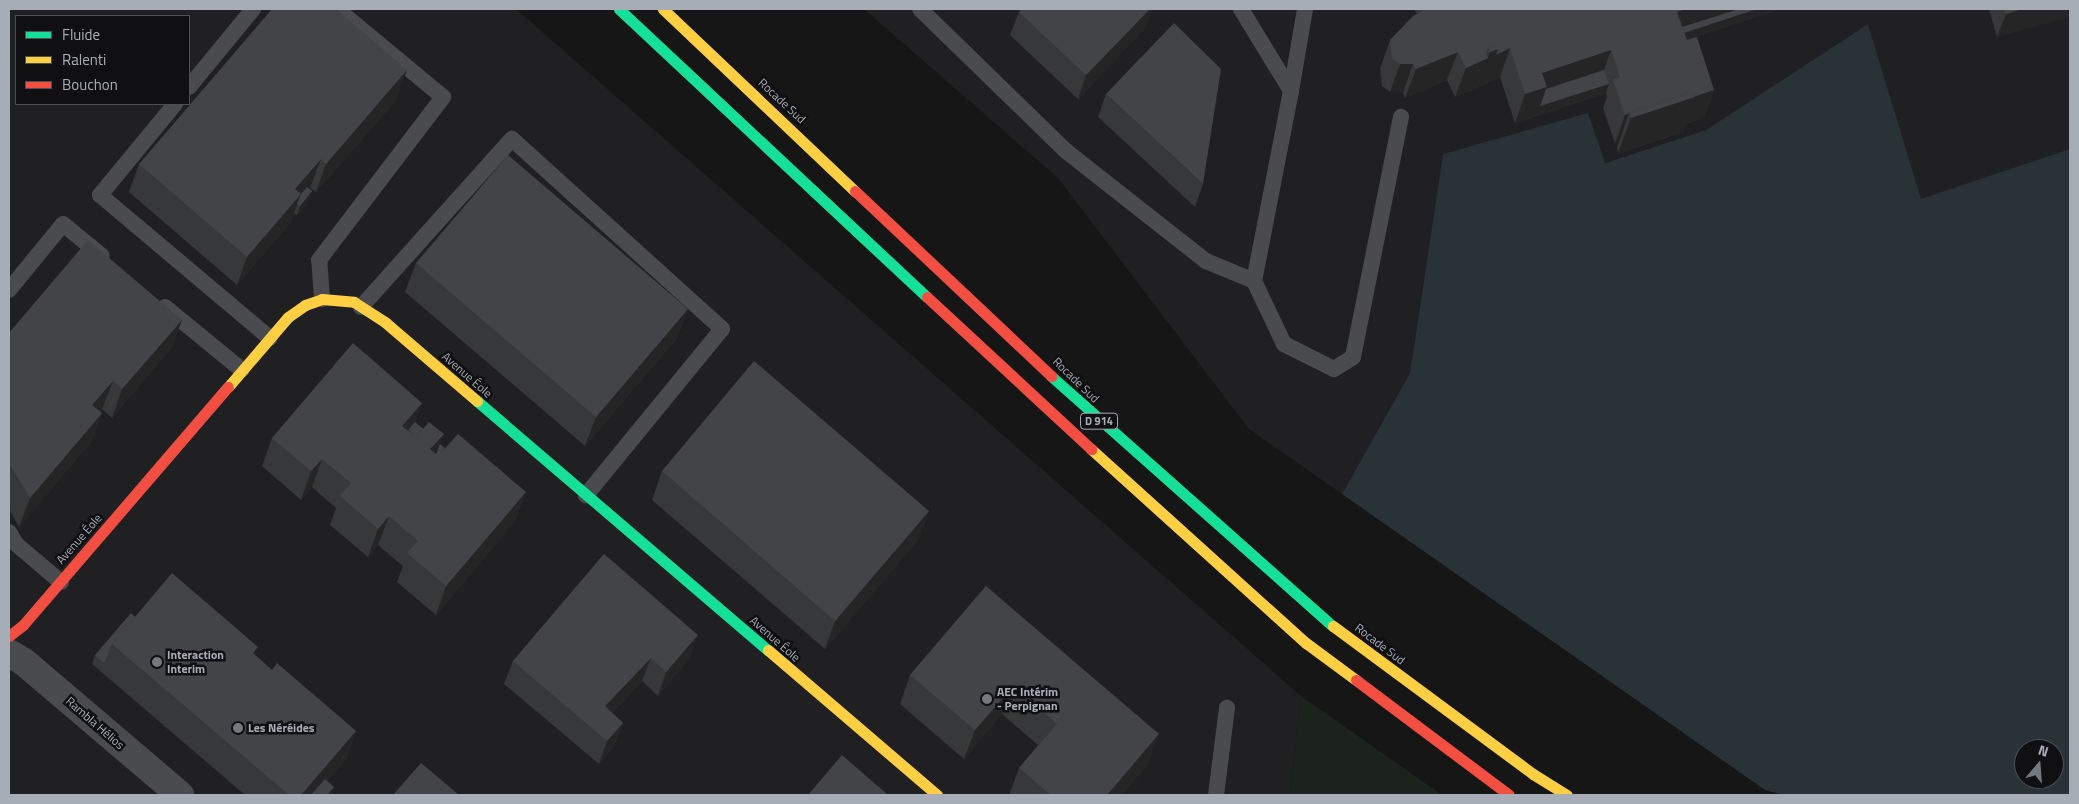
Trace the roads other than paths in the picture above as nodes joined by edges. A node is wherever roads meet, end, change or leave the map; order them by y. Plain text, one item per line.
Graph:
1 (254, 9) edge
2 (337, 9) edge
3 (619, 9) edge
4 (663, 9) edge
5 (920, 9) edge
6 (1241, 9) edge
7 (1306, 9) edge
8 (190, 86) edge
9 (1290, 91) junction
10 (174, 105) edge
11 (1401, 117) dead end
12 (116, 267) edge
13 (1254, 281) junction
14 (9, 290) edge
15 (153, 297) edge
16 (322, 299) junction
17 (360, 307) junction
18 (270, 338) junction
19 (242, 370) junction
20 (586, 495) junction
21 (9, 532) edge
22 (61, 582) junction
23 (9, 636) edge
24 (9, 653) edge
25 (1227, 708) dead end
26 (180, 795) edge
27 (937, 795) edge
28 (1216, 795) edge
29 (1509, 795) edge
30 (1567, 795) edge

1 - 8 lane
2 - 16 lane
3 - 29 main road, D 914
4 - 30 main road, Rocade Sud / D 914
5 - 13 lane
6 - 9 lane
7 - 9 lane
9 - 13 lane
10 - 18 lane
11 - 13 lane
12 - 14 lane
15 - 19 lane
16 - 17 main road, Avenue Éole
16 - 18 main road, Avenue Éole
17 - 20 main road, Avenue Éole
17 - 20 lane
18 - 19 main road, Avenue Éole
19 - 22 main road, Avenue Éole
20 - 27 main road, Avenue Éole
21 - 22 lane
22 - 23 main road, Avenue Éole
24 - 26 street, Rambla Hélios
25 - 28 lane

